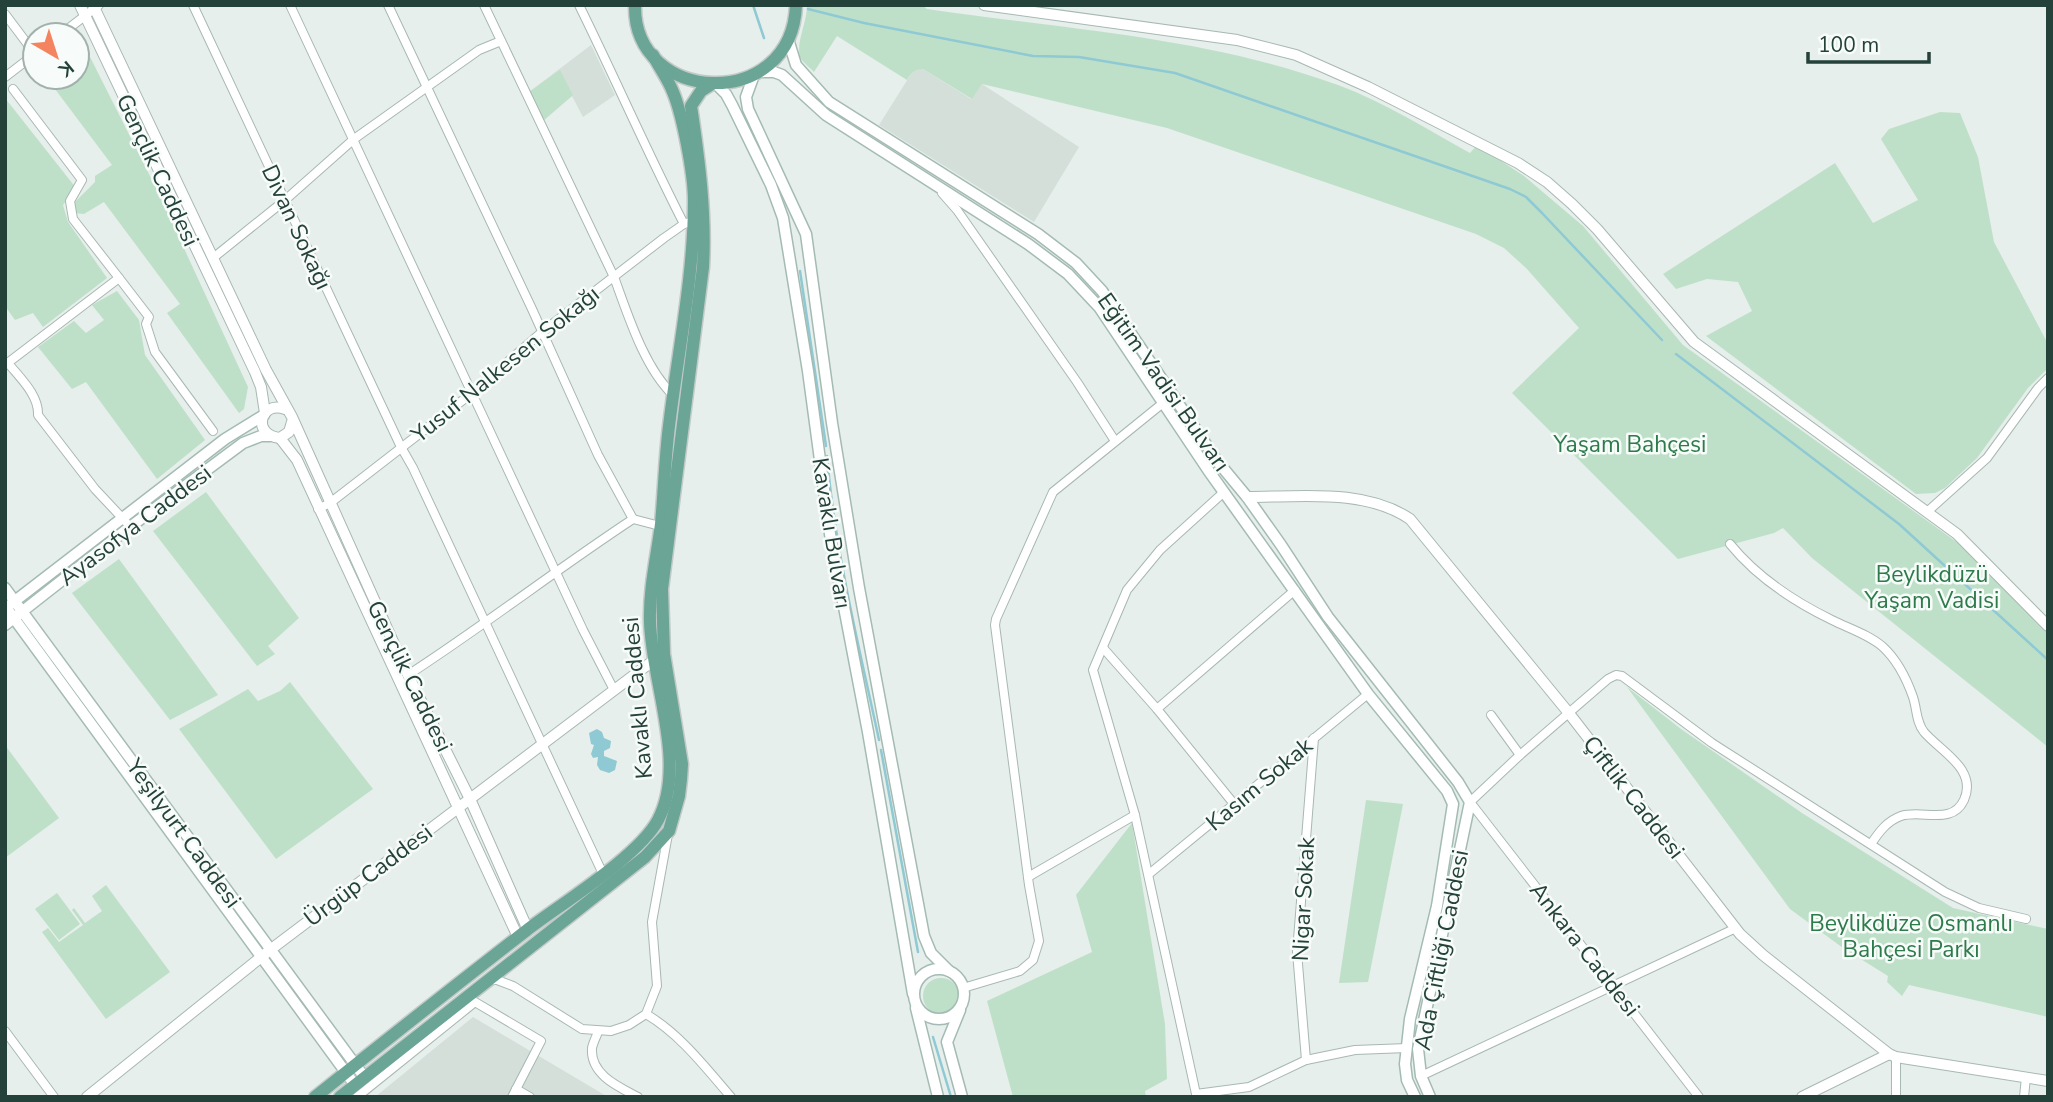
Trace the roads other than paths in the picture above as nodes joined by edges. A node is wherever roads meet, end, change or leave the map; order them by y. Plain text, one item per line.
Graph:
1 (194, 5) edge
2 (290, 5) edge
3 (388, 5) edge
4 (484, 5) edge
5 (579, 5) edge
6 (635, 5) edge
7 (796, 5) edge
8 (984, 5) edge
9 (96, 6) edge
10 (83, 10) edge
11 (5, 14) edge
12 (21, 35) edge
13 (788, 38) junction
14 (501, 41) junction
15 (653, 55) junction
16 (21, 65) edge
17 (756, 73) junction
18 (5, 77) edge
19 (715, 84) junction
20 (428, 87) junction
21 (13, 89) dead end
22 (354, 139) junction
23 (940, 190) junction
24 (284, 201) junction
25 (688, 223) junction
26 (212, 258) junction
27 (614, 277) junction
28 (119, 278) junction
29 (542, 332) junction
30 (7, 364) edge
31 (2048, 378) edge
32 (472, 393) junction
33 (673, 396) junction
34 (1163, 403) junction
35 (285, 409) junction
36 (264, 414) junction
37 (292, 422) junction
38 (213, 431) dead end
39 (275, 437) junction
40 (1115, 440) junction
41 (401, 447) junction
42 (1235, 484) junction
43 (1224, 492) junction
44 (1247, 497) junction
45 (330, 503) junction
46 (318, 509) junction
47 (1927, 512) junction
48 (122, 517) junction
49 (633, 519) junction
50 (660, 526) junction
51 (130, 527) junction
52 (1730, 544) dead end
53 (556, 572) junction
54 (5, 588) edge
55 (1295, 590) junction
56 (8, 605) edge
57 (14, 618) edge
58 (486, 623) junction
59 (2048, 626) edge
60 (1104, 649) junction
61 (654, 660) junction
62 (408, 675) junction
63 (614, 690) junction
64 (1368, 694) junction
65 (1157, 709) junction
66 (1568, 712) junction
67 (1491, 715) dead end
68 (1314, 738) junction
69 (543, 744) junction
70 (1520, 755) junction
71 (470, 799) junction
72 (1471, 802) junction
73 (1234, 804) junction
74 (1453, 804) junction
75 (459, 807) junction
76 (1135, 815) junction
77 (669, 831) junction
78 (1871, 844) junction
79 (603, 874) junction
80 (1149, 874) junction
81 (1028, 877) junction
82 (2026, 919) dead end
83 (1736, 928) junction
84 (523, 933) junction
85 (266, 953) junction
86 (948, 971) junction
87 (486, 980) junction
88 (1615, 986) junction
89 (963, 988) junction
90 (914, 998) junction
91 (961, 1007) junction
92 (646, 1014) junction
93 (5, 1031) edge
94 (598, 1032) junction
95 (1413, 1049) junction
96 (1892, 1056) junction
97 (1306, 1060) junction
98 (350, 1068) junction
99 (1421, 1076) junction
100 (2026, 1077) junction
101 (2048, 1082) edge
102 (359, 1086) edge
103 (1250, 1092) edge
104 (514, 1093) edge
105 (54, 1097) edge
106 (87, 1097) edge
107 (315, 1097) edge
108 (340, 1097) edge
109 (530, 1097) edge
110 (638, 1097) edge
111 (731, 1097) edge
112 (938, 1097) edge
113 (962, 1097) edge
114 (1415, 1097) edge
115 (1430, 1097) edge
116 (1699, 1097) edge
117 (1802, 1097) edge
118 (1896, 1097) edge
119 (2024, 1097) edge

1 - 24 street, Divan Sokağı
2 - 22 street
3 - 20 street
4 - 14 street
5 - 25 street
6 - 15 main road, Kavaklı Caddesi
7 - 13 main road
8 - 47 street
9 - 10 street
9 - 26 street, Gençlik Caddesi
10 - 36 street, Gençlik Caddesi
11 - 12 street
13 - 17 main road
13 - 42 main road, Eğitim Vadisi Bulvarı
14 - 20 street
14 - 27 street
15 - 19 main road
15 - 25 main road, Kavaklı Caddesi
16 - 18 street
17 - 19 main road
17 - 23 main road, Eğitim Vadisi Bulvarı
17 - 86 main road, Kavaklı Bulvarı
19 - 77 main road, Kavaklı Caddesi
19 - 90 main road, Kavaklı Bulvarı
20 - 22 street
20 - 29 street
21 - 28 street
22 - 24 street
22 - 32 street
23 - 34 main road, Eğitim Vadisi Bulvarı
23 - 40 street
24 - 26 street
24 - 41 street, Divan Sokağı
25 - 27 street, Yusuf Nalkesen Sokağı
25 - 33 main road, Kavaklı Caddesi
26 - 35 street, Gençlik Caddesi
27 - 29 street, Yusuf Nalkesen Sokağı
27 - 33 street
28 - 30 street
28 - 38 street
29 - 32 street, Yusuf Nalkesen Sokağı
29 - 49 street
30 - 48 street
31 - 47 street
32 - 41 street, Yusuf Nalkesen Sokağı
32 - 53 street
33 - 50 main road, Kavaklı Caddesi
34 - 40 street
34 - 43 main road, Eğitim Vadisi Bulvarı
35 - 36 street
35 - 37 street
36 - 39 street
36 - 48 main road, Ayasofya Caddesi
37 - 39 street
37 - 45 street, Gençlik Caddesi
39 - 46 street, Gençlik Caddesi
39 - 51 main road, Ayasofya Caddesi
40 - 81 street
41 - 45 street, Yusuf Nalkesen Sokağı
41 - 58 street, Divan Sokağı
42 - 43 main road
42 - 44 main road, Eğitim Vadisi Bulvarı
43 - 55 main road, Eğitim Vadisi Bulvarı
43 - 60 street
44 - 66 street, Çiftlik Caddesi
44 - 72 main road, Eğitim Vadisi Bulvarı
45 - 46 street, Yusuf Nalkesen Sokağı
45 - 62 street, Gençlik Caddesi
46 - 75 street, Gençlik Caddesi
47 - 59 street
48 - 51 street
48 - 56 main road, Ayasofya Caddesi
49 - 50 street
49 - 53 street
50 - 61 main road, Kavaklı Caddesi
51 - 57 main road, Ayasofya Caddesi
52 - 78 street
53 - 58 street
53 - 63 street
54 - 56 main road, Yeşilyurt Caddesi
55 - 64 main road, Eğitim Vadisi Bulvarı
55 - 65 street
56 - 57 main road, Yeşilyurt Caddesi
57 - 85 main road, Yeşilyurt Caddesi
58 - 62 street
58 - 69 street, Divan Sokağı
60 - 65 street
60 - 76 street
61 - 63 street, Ürgüp Caddesi
61 - 79 main road, Kavaklı Caddesi
62 - 71 street, Gençlik Caddesi
63 - 69 street, Ürgüp Caddesi
64 - 68 street, Kasım Sokak
64 - 74 main road, Eğitim Vadisi Bulvarı
65 - 73 street
66 - 70 street
66 - 78 street
66 - 83 street, Çiftlik Caddesi
67 - 70 street
68 - 73 street, Kasım Sokak
68 - 97 street, Nigar Sokak
69 - 71 street, Ürgüp Caddesi
69 - 79 street, Divan Sokağı
70 - 72 street
71 - 75 street, Ürgüp Caddesi
71 - 84 street, Gençlik Caddesi
72 - 74 street
72 - 88 street, Ankara Caddesi
72 - 95 main road, Ada Çiftliği Caddesi
73 - 80 street, Kasım Sokak
74 - 95 main road, Ada Çiftliği Caddesi
75 - 84 street, Gençlik Caddesi
75 - 85 street, Ürgüp Caddesi
76 - 80 street
76 - 81 street
77 - 87 main road, Kavaklı Caddesi
77 - 92 street
78 - 82 street
79 - 84 main road, Kavaklı Caddesi
80 - 103 street
81 - 89 street
83 - 88 street
83 - 96 street, Çiftlik Caddesi
84 - 98 main road, Kavaklı Caddesi
85 - 98 main road, Yeşilyurt Caddesi
85 - 106 street, Ürgüp Caddesi
86 - 89 main road, Kavaklı Bulvarı
86 - 90 main road
87 - 94 street
87 - 102 main road, Kavaklı Caddesi
88 - 99 street
88 - 116 street, Ankara Caddesi
89 - 91 main road
90 - 91 main road
90 - 112 main road, Kavaklı Bulvarı
91 - 113 main road
92 - 94 street
92 - 111 street
93 - 105 street
94 - 110 street
95 - 97 street
95 - 99 main road, Ada Çiftliği Caddesi
95 - 114 main road, Ada Çiftliği Caddesi
96 - 100 street, Çiftlik Caddesi
96 - 117 street
96 - 118 street
97 - 103 street
98 - 102 main road, Yeşilyurt Caddesi
98 - 107 main road, Kavaklı Caddesi
99 - 115 main road, Ada Çiftliği Caddesi
100 - 101 street, Çiftlik Caddesi
100 - 119 street
102 - 104 street
102 - 108 main road, Kavaklı Caddesi
104 - 109 street

